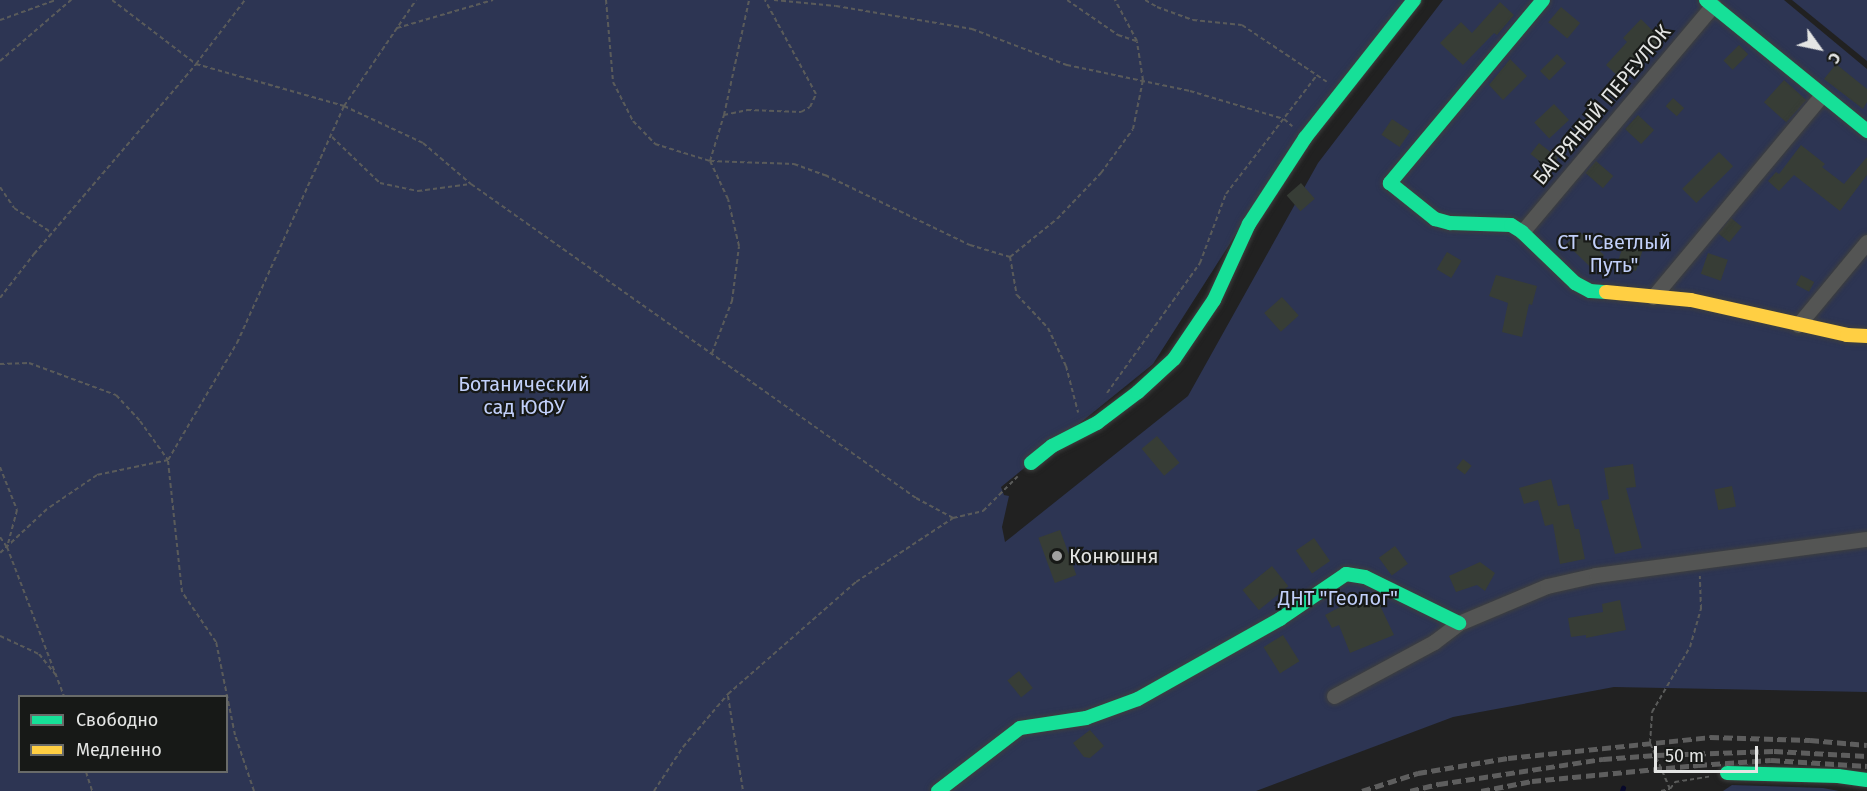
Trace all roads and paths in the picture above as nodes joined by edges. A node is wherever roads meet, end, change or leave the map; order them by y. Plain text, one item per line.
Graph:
1 (56, 0) edge
2 (70, 0) edge
3 (112, 0) edge
4 (245, 0) edge
5 (416, 0) edge
6 (493, 0) edge
7 (606, 0) edge
8 (749, 0) edge
9 (765, 0) edge
10 (774, 0) edge
11 (1067, 0) edge
12 (1115, 0) edge
13 (1144, 0) edge
14 (1414, 0) edge
15 (1543, 0) edge
16 (1710, 3) edge
17 (0, 20) edge
18 (397, 28) junction
19 (1137, 41) junction
20 (0, 60) edge
21 (196, 64) junction
22 (1143, 80) junction
23 (1822, 95) junction
24 (344, 106) junction
25 (724, 115) junction
26 (1284, 119) junction
27 (1867, 131) edge
28 (331, 136) junction
29 (1305, 138) junction
30 (710, 161) junction
31 (471, 184) junction
32 (0, 187) edge
33 (1522, 232) junction
34 (52, 233) junction
35 (1867, 242) edge
36 (1010, 257) junction
37 (1653, 297) junction
38 (0, 298) edge
39 (1798, 325) junction
40 (1867, 336) edge
41 (712, 353) junction
42 (0, 364) edge
43 (1102, 401) dead end
44 (1083, 431) junction
45 (168, 460) junction
46 (1031, 463) joint
47 (0, 467) edge
48 (953, 518) junction
49 (0, 537) edge
50 (1867, 539) edge
51 (7, 547) junction
52 (0, 554) edge
53 (1700, 561) junction
54 (1459, 623) junction
55 (0, 636) edge
56 (58, 678) junction
57 (728, 694) junction
58 (64, 695) edge
59 (227, 695) edge
60 (1334, 696) dead end
61 (228, 701) edge
62 (87, 773) edge
63 (1727, 773) joint
64 (1867, 780) edge
65 (1670, 789) junction
66 (92, 791) edge
67 (254, 791) edge
68 (654, 791) edge
69 (743, 791) edge
70 (938, 791) edge
71 (1661, 791) edge

1 - 17 path
2 - 20 path
3 - 21 path
4 - 21 path
5 - 18 path
6 - 18 path
7 - 30 path
8 - 25 path
9 - 25 path
10 - 22 path
11 - 19 path
12 - 19 path
13 - 26 path
14 - 29 street
15 - 33 street
16 - 23 street
16 - 33 street, БАГРЯНЫЙ ПЕРЕУЛОК
18 - 24 path
19 - 22 path
21 - 24 path
21 - 34 path
22 - 26 path
22 - 36 path
23 - 27 street
23 - 37 street
24 - 28 path
24 - 31 path
25 - 30 path
26 - 29 path
26 - 43 path
28 - 31 path
28 - 45 path
29 - 44 street
30 - 36 path
30 - 41 path
31 - 41 path
32 - 34 path
33 - 37 street
34 - 38 path
35 - 39 street
36 - 44 path
37 - 39 street
39 - 40 street
41 - 48 path
42 - 45 path
44 - 46 street
45 - 51 path
45 - 59 path
46 - 48 path
47 - 51 path
48 - 57 path
49 - 51 path
50 - 53 street
51 - 52 path
51 - 56 path
53 - 54 street
53 - 65 path
54 - 60 street
54 - 70 street
55 - 56 path
56 - 58 path
57 - 68 path
57 - 69 path
61 - 67 path
62 - 66 path
63 - 64 street
63 - 65 path
65 - 71 path

